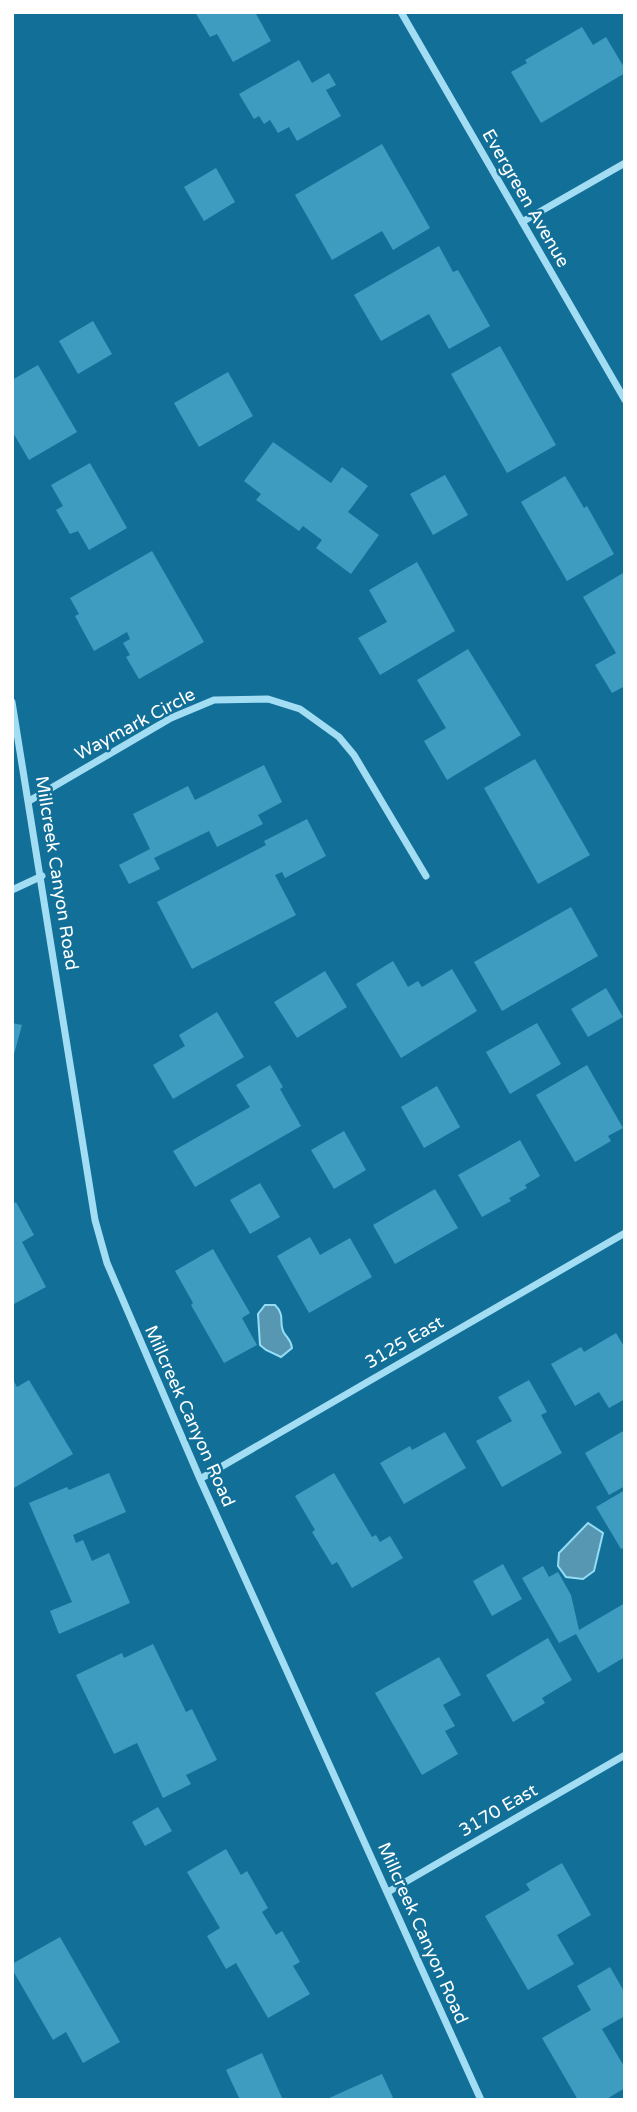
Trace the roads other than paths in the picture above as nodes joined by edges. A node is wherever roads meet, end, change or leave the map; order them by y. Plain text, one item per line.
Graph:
1 (401, 12) edge
2 (625, 163) edge
3 (522, 222) junction
4 (625, 400) edge
5 (12, 702) edge
6 (29, 801) junction
7 (42, 876) junction
8 (426, 876) dead end
9 (12, 890) edge
10 (625, 1233) edge
11 (200, 1479) junction
12 (625, 1755) edge
13 (388, 1892) junction
14 (481, 2100) edge

1 - 3 street, Evergreen Avenue
2 - 3 street
3 - 4 street, Evergreen Avenue
5 - 6 street, Millcreek Canyon Road
6 - 7 street, Millcreek Canyon Road
6 - 8 street, Waymark Circle
7 - 9 street
7 - 11 street, Millcreek Canyon Road
10 - 11 street, 3125 East
11 - 13 street, Millcreek Canyon Road
12 - 13 street, 3170 East
13 - 14 street, Millcreek Canyon Road

